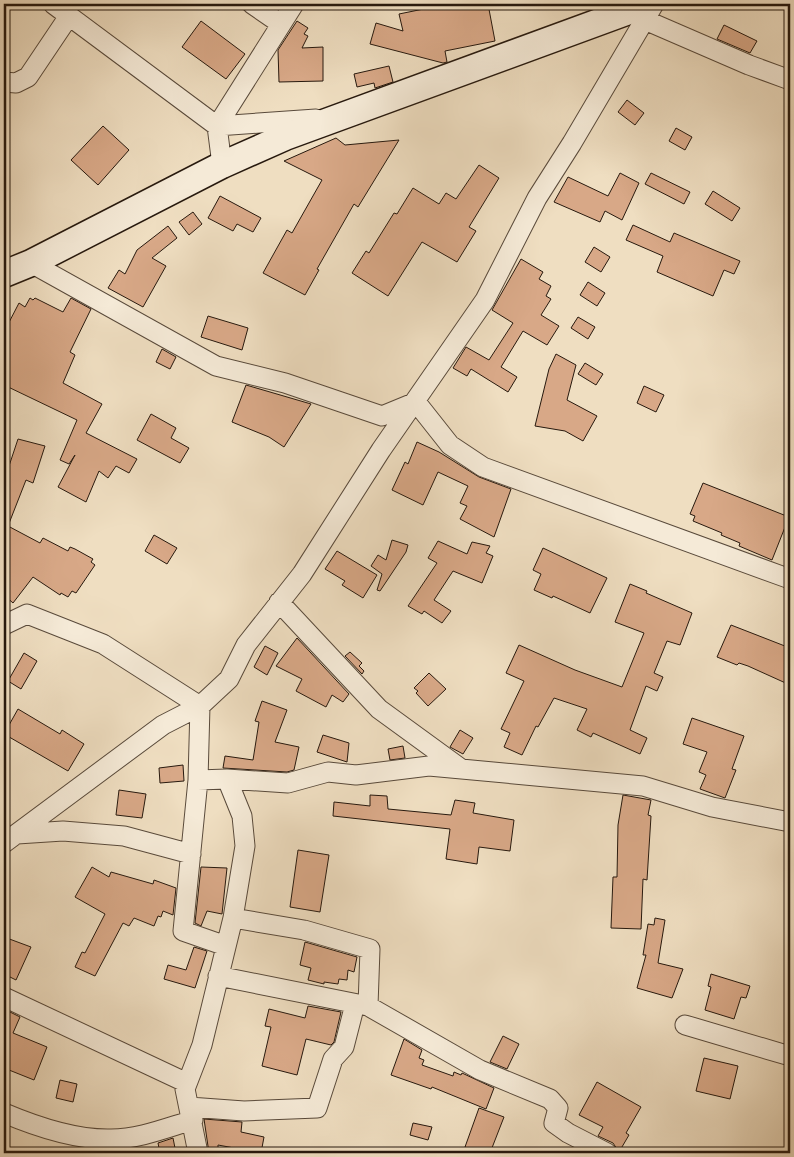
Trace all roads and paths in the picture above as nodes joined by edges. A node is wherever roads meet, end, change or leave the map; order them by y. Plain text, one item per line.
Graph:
1 (53, 4) edge
2 (252, 4) edge
3 (294, 4) edge
4 (654, 4) edge
5 (647, 12) edge
6 (69, 16) junction
7 (281, 24) junction
8 (790, 80) edge
9 (4, 82) edge
10 (338, 117) junction
11 (217, 126) junction
12 (222, 164) junction
13 (31, 263) junction
14 (4, 274) edge
15 (416, 402) junction
16 (790, 579) edge
17 (279, 602) junction
18 (4, 625) edge
19 (200, 706) junction
20 (460, 769) junction
21 (227, 779) junction
22 (198, 780) junction
23 (790, 822) edge
24 (10, 839) edge
25 (190, 854) junction
26 (233, 918) junction
27 (226, 946) junction
28 (218, 976) junction
29 (4, 997) edge
30 (362, 1005) junction
31 (685, 1025) dead end
32 (790, 1056) edge
33 (187, 1083) junction
34 (191, 1113) junction
35 (4, 1114) edge
36 (599, 1152) edge
37 (198, 1153) edge

1 - 6 street
2 - 7 street
3 - 7 street
4 - 5 street
5 - 8 street
5 - 10 street
5 - 15 street
6 - 9 street
6 - 11 street
7 - 11 street
10 - 11 street
10 - 12 street
11 - 12 street
12 - 13 street
13 - 14 street
13 - 15 street
15 - 16 street
15 - 17 street
17 - 19 street
17 - 20 street
18 - 19 street
19 - 22 street
19 - 24 street
20 - 21 street
20 - 23 street
21 - 22 street
21 - 26 street
22 - 25 street
24 - 25 street
25 - 27 street
26 - 27 street
26 - 30 street
27 - 28 street
28 - 30 street
28 - 33 street
29 - 33 street
30 - 34 street
30 - 36 street
31 - 32 street
33 - 34 street
34 - 35 street
34 - 37 street

